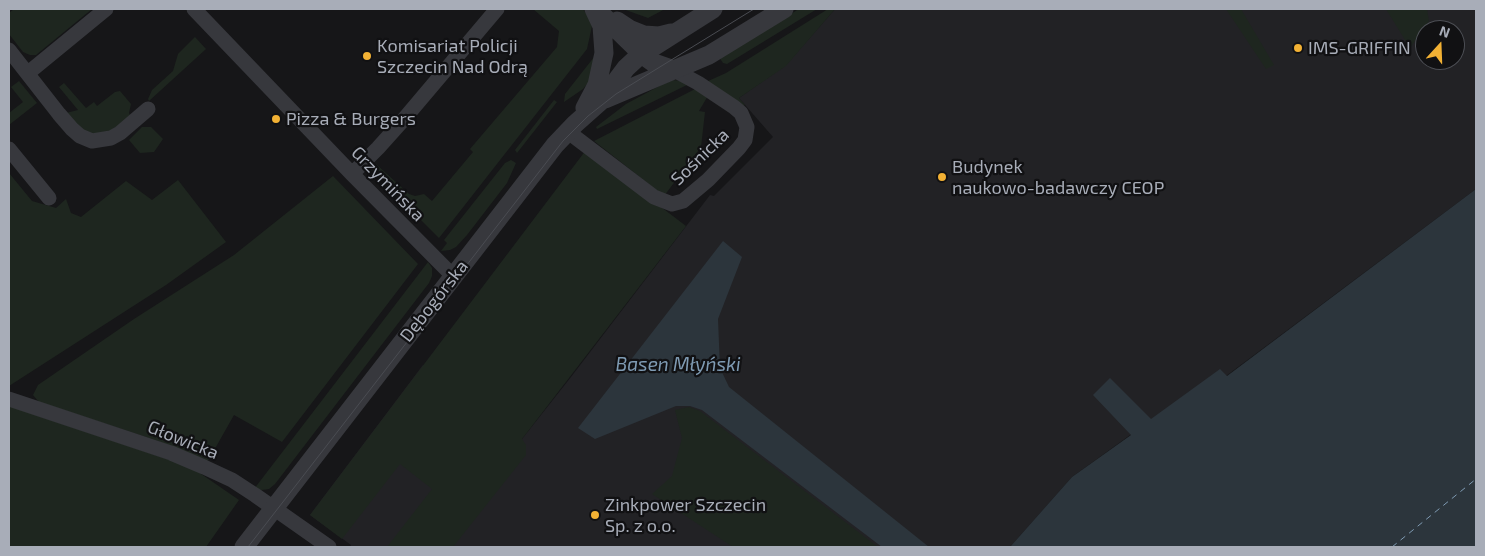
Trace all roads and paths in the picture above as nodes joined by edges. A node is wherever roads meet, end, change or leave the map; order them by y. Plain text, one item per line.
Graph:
1 (106, 9) edge
2 (194, 9) edge
3 (497, 9) edge
4 (595, 9) edge
5 (602, 9) edge
6 (713, 9) edge
7 (784, 9) edge
8 (629, 29) junction
9 (679, 30) junction
10 (9, 50) edge
11 (642, 54) junction
12 (674, 70) junction
13 (28, 73) junction
14 (609, 97) junction
15 (148, 109) dead end
16 (568, 131) junction
17 (9, 149) edge
18 (352, 174) junction
19 (49, 198) dead end
20 (453, 276) junction
21 (9, 399) edge
22 (274, 508) junction
23 (244, 547) edge
24 (329, 547) edge

1 - 13 street
2 - 18 street, Grzymińska
3 - 18 street
4 - 11 street
4 - 16 street
5 - 8 street
6 - 9 street, Dębogórska
7 - 12 street, Dębogórska
8 - 9 street
8 - 11 street
9 - 11 street, Dębogórska
10 - 13 street
11 - 12 street
11 - 14 street, Dębogórska
12 - 14 street, Dębogórska
12 - 16 street, Sośnicka
13 - 15 street
14 - 16 street, Dębogórska
16 - 20 street, Dębogórska
17 - 19 street
18 - 20 street, Grzymińska
20 - 22 street, Dębogórska
21 - 22 street, Głowicka
22 - 23 street, Dębogórska
22 - 24 street, Głowicka

